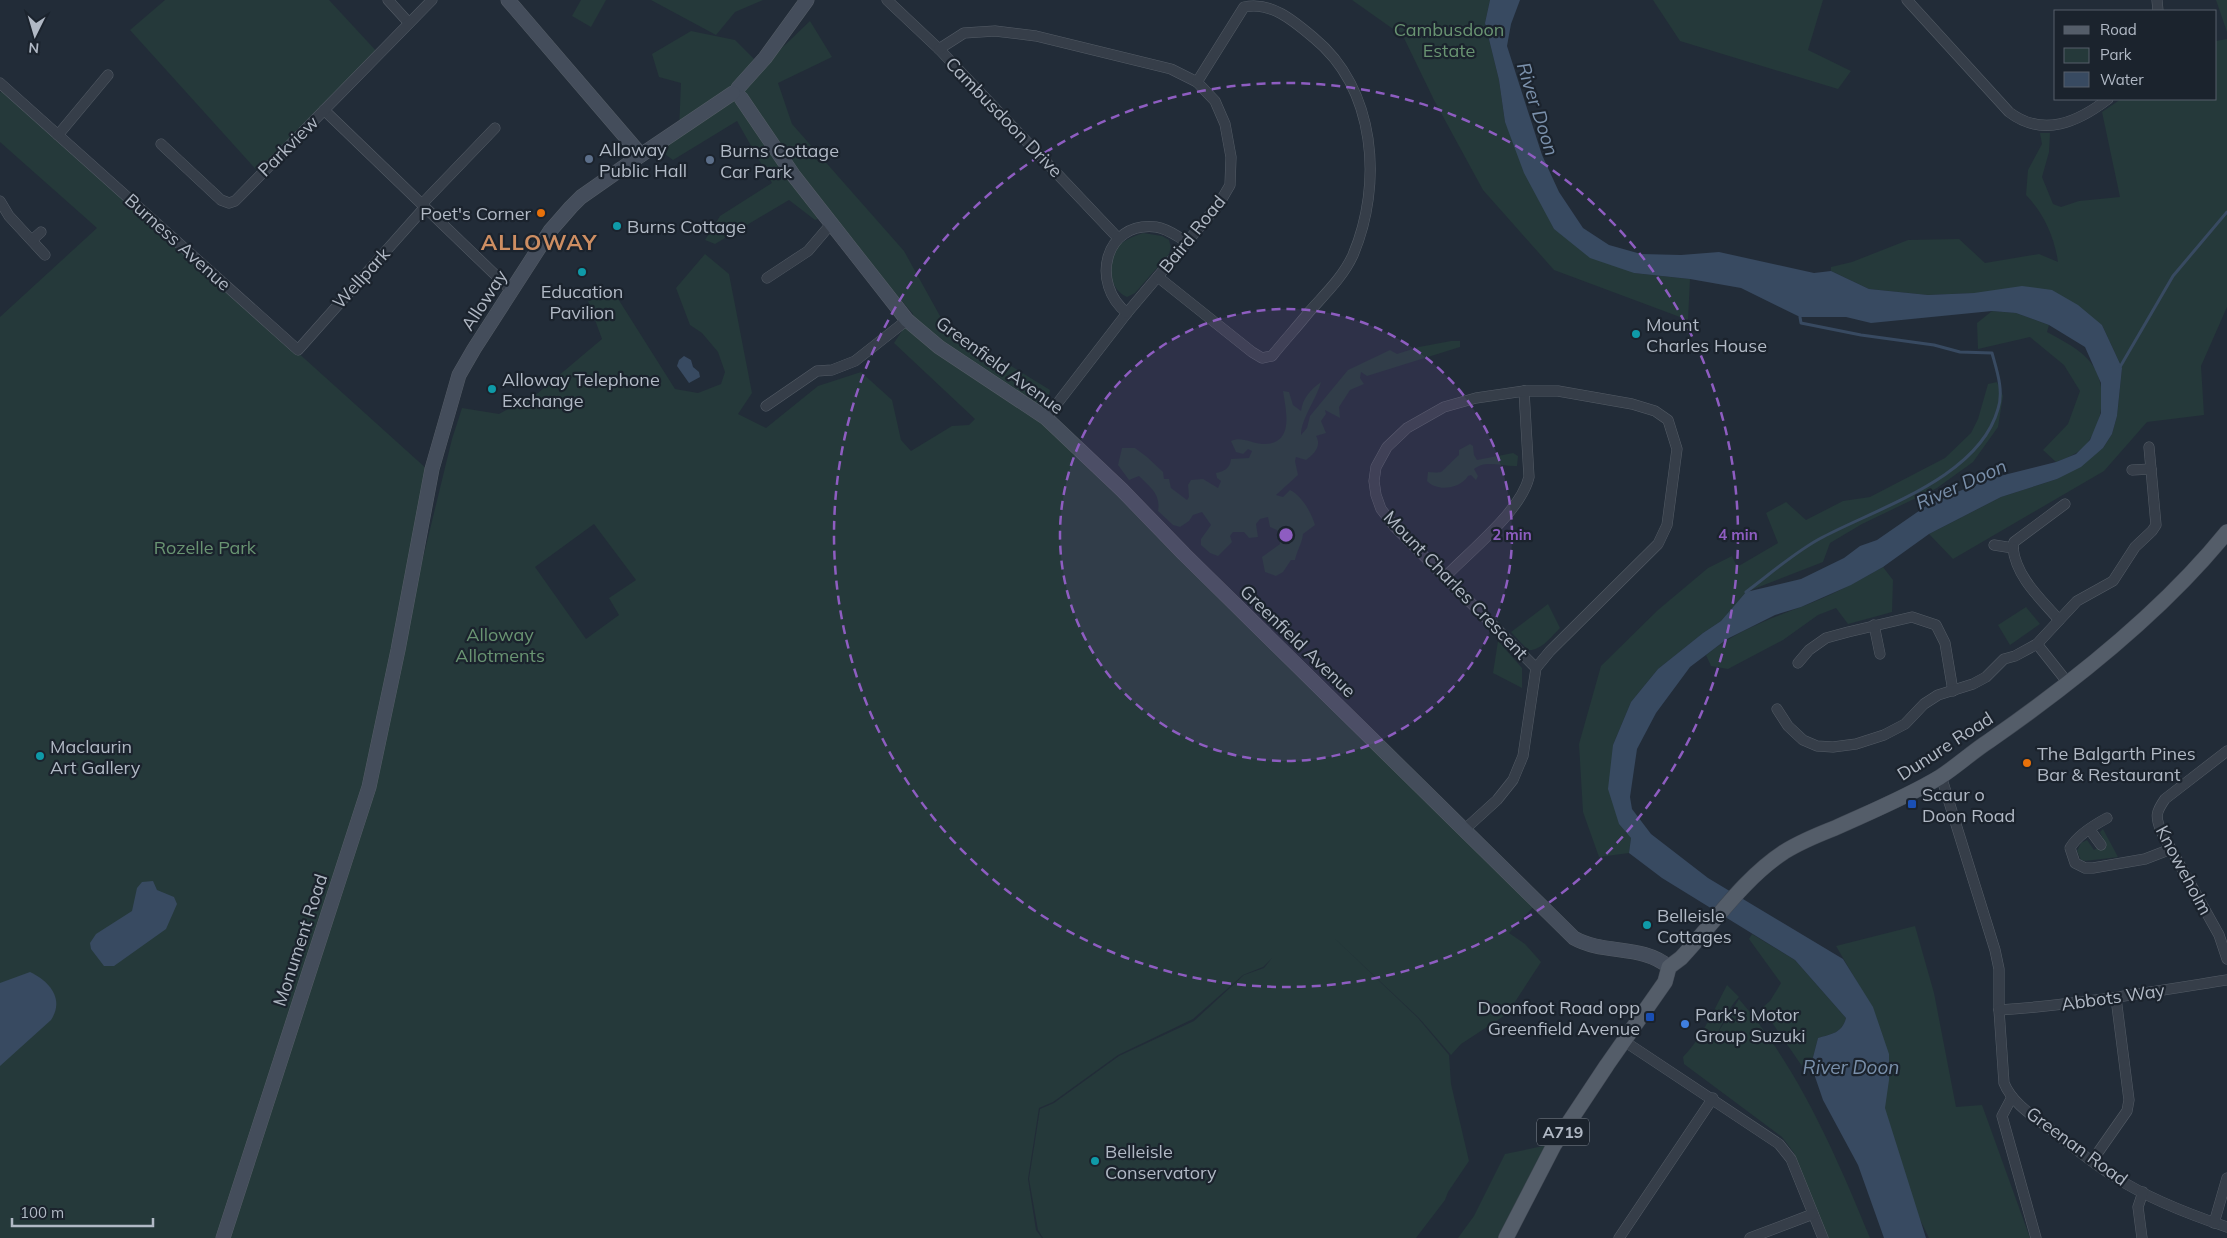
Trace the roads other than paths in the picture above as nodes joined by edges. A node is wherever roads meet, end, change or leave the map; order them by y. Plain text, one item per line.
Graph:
1 (388, 0) edge
2 (432, 0) edge
3 (508, 0) edge
4 (807, 0) edge
5 (887, 0) edge
6 (1906, 0) edge
7 (409, 24) junction
8 (939, 49) junction
9 (108, 75) dead end
10 (1196, 82) junction
11 (2, 87) edge
12 (738, 93) junction
13 (2107, 100) edge
14 (324, 110) junction
15 (495, 128) dead end
16 (58, 135) junction
17 (161, 144) dead end
18 (641, 154) junction
19 (0, 201) edge
20 (424, 206) junction
21 (831, 224) junction
22 (40, 232) dead end
23 (1118, 238) junction
24 (32, 240) junction
25 (1187, 242) junction
26 (45, 255) dead end
27 (767, 278) dead end
28 (1158, 278) junction
29 (512, 290) junction
30 (1127, 313) junction
31 (907, 320) junction
32 (298, 350) joint
33 (1524, 391) junction
34 (766, 406) dead end
35 (1046, 418) junction
36 (2149, 447) dead end
37 (2151, 469) junction
38 (2132, 470) dead end
39 (2065, 504) dead end
40 (2227, 532) edge
41 (1994, 545) dead end
42 (2013, 548) junction
43 (1445, 577) junction
44 (2059, 620) junction
45 (1874, 625) junction
46 (2037, 644) junction
47 (398, 650) joint
48 (1880, 654) dead end
49 (1798, 663) dead end
50 (1536, 668) junction
51 (2068, 683) junction
52 (1953, 691) junction
53 (1777, 709) dead end
54 (2227, 750) edge
55 (1941, 776) junction
56 (2107, 818) dead end
57 (1464, 830) junction
58 (2090, 830) junction
59 (2101, 845) dead end
60 (2171, 849) junction
61 (2227, 959) edge
62 (1669, 967) junction
63 (2227, 980) edge
64 (2116, 998) junction
65 (1999, 1010) junction
66 (1624, 1041) junction
67 (1713, 1098) junction
68 (2012, 1098) junction
69 (2092, 1161) junction
70 (2227, 1178) edge
71 (2143, 1192) junction
72 (1813, 1214) junction
73 (2214, 1223) junction
74 (2227, 1227) edge
75 (223, 1238) edge
76 (1506, 1238) edge
77 (1619, 1238) edge
78 (1750, 1238) edge
79 (1823, 1238) edge
80 (2036, 1238) edge
81 (2142, 1238) edge

1 - 7 street
2 - 7 street, Parkview
3 - 18 street
4 - 12 street, Alloway
5 - 8 street, Cambusdoon Drive
6 - 13 street
7 - 14 street, Parkview
8 - 10 street, Baird Road
8 - 23 street, Cambusdoon Drive
9 - 16 street
10 - 25 street, Baird Road
10 - 28 street
11 - 16 street, Burness Avenue
12 - 18 street, Alloway
12 - 21 street, Greenfield Avenue
14 - 17 street, Parkview
14 - 20 street
15 - 20 street, Wellpark
16 - 32 street, Burness Avenue
18 - 29 street, Alloway
19 - 24 street
20 - 29 street
20 - 32 street, Wellpark
21 - 27 street
21 - 31 street, Greenfield Avenue
22 - 24 street
23 - 25 street
23 - 30 street
24 - 26 street
25 - 28 street, Baird Road
28 - 30 street, Baird Road
29 - 47 street, Alloway
30 - 35 street, Baird Road
31 - 34 street
31 - 35 street, Greenfield Avenue
33 - 43 street
33 - 43 street, Mount Charles Crescent
33 - 50 street, Mount Charles Crescent
35 - 57 street, Greenfield Avenue
36 - 37 street
37 - 38 street
37 - 44 street
39 - 42 street
40 - 51 main road, Dunure Road / A719
41 - 42 street
42 - 44 street
43 - 50 street, Mount Charles Crescent
44 - 46 street
45 - 48 street
45 - 49 street
45 - 52 street
46 - 51 street
46 - 52 street
47 - 75 street, Monument Road
50 - 57 street, Mount Charles Crescent
51 - 55 main road, Dunure Road / A719
52 - 53 street
54 - 60 street, Knoweholm
55 - 62 main road, Dunure Road / A719
55 - 65 street
56 - 58 street
57 - 62 street, Greenfield Avenue
58 - 59 street
58 - 60 street
60 - 61 street, Knoweholm
62 - 66 main road, A719
63 - 64 street, Abbots Way
64 - 65 street, Abbots Way
64 - 69 street
65 - 68 street
66 - 67 street
66 - 76 main road, A719
67 - 72 street
67 - 77 street
68 - 69 street, Greenan Road
68 - 80 street
69 - 71 street, Greenan Road
70 - 73 street
71 - 73 street, Greenan Road
71 - 81 street
72 - 78 street
72 - 79 street
73 - 74 street, Greenan Road

